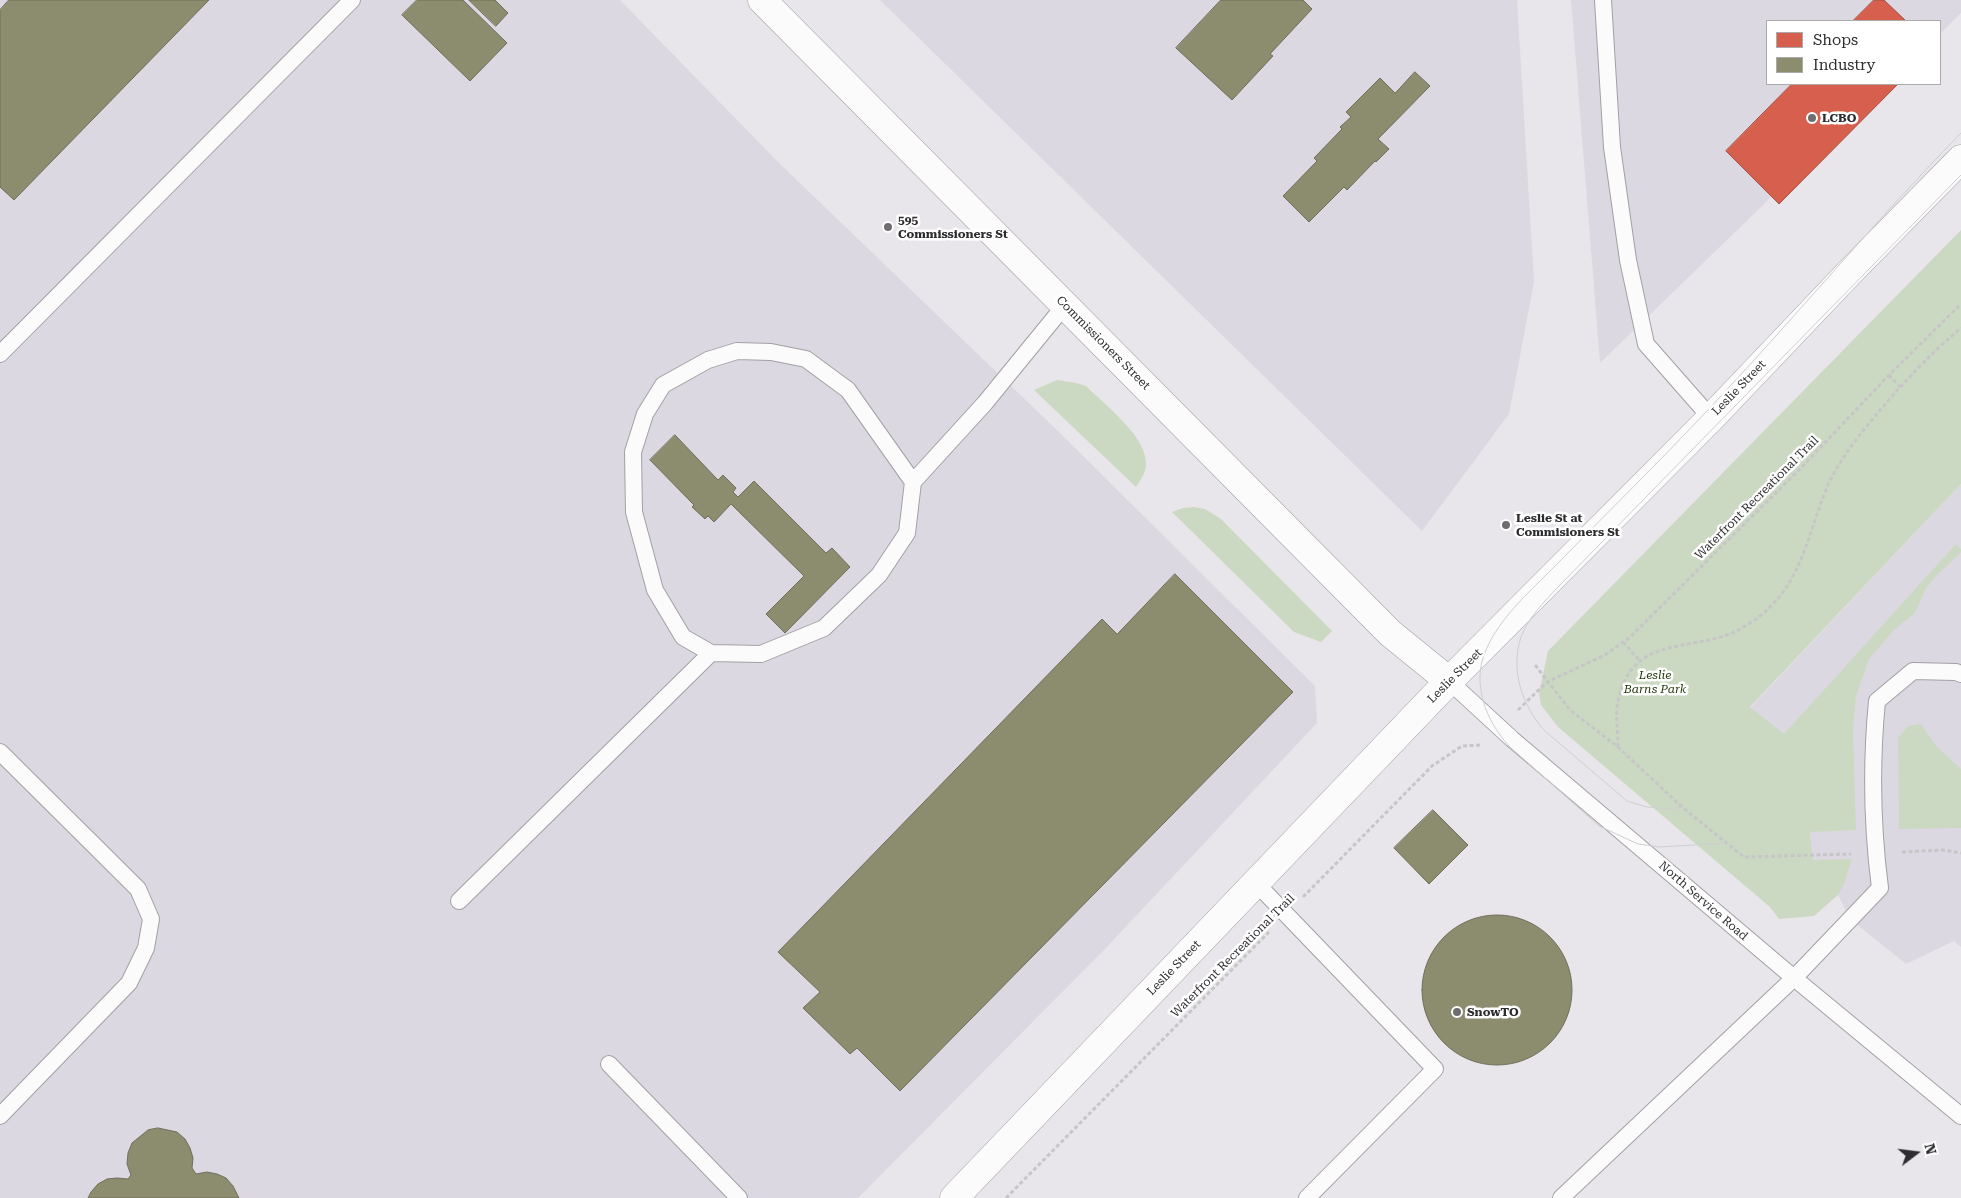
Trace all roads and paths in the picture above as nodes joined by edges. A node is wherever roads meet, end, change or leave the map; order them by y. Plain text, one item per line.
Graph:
1 (352, 0) edge
2 (762, 0) edge
3 (1603, 0) edge
4 (1961, 159) edge
5 (1961, 304) edge
6 (1065, 305) junction
7 (1961, 328) edge
8 (0, 354) edge
9 (1888, 375) junction
10 (1900, 387) junction
11 (1711, 418) junction
12 (913, 482) junction
13 (1623, 642) junction
14 (711, 654) junction
15 (1640, 661) junction
16 (1535, 665) dead end
17 (1961, 674) edge
18 (1449, 681) junction
19 (1547, 682) junction
20 (1483, 744) dead end
21 (1618, 747) junction
22 (0, 752) edge
23 (1876, 853) junction
24 (1961, 853) edge
25 (1256, 883) junction
26 (459, 901) dead end
27 (1286, 914) junction
28 (1794, 978) junction
29 (610, 1064) dead end
30 (0, 1116) edge
31 (1961, 1116) edge
32 (739, 1198) edge
33 (954, 1198) edge
34 (1006, 1198) edge
35 (1306, 1198) edge
36 (1560, 1198) edge

1 - 8 lane
2 - 6 street, Commissioners Street
3 - 11 lane
4 - 11 street, Leslie Street
5 - 9 path, Waterfront Recreational Trail
6 - 12 lane
6 - 18 street, Commissioners Street
7 - 10 path
9 - 10 path
9 - 13 path, Waterfront Recreational Trail
10 - 15 path
11 - 18 street, Leslie Street
12 - 14 lane
12 - 14 lane
13 - 15 path
13 - 19 path, Waterfront Recreational Trail
14 - 26 lane
15 - 21 path
16 - 19 path
17 - 23 lane
18 - 25 street, Leslie Street
18 - 28 lane, North Service Road
19 - 21 path
20 - 27 path, Waterfront Recreational Trail
21 - 23 path
22 - 30 lane
23 - 24 path
23 - 28 lane
25 - 27 lane
25 - 33 street, Leslie Street
27 - 34 path, Waterfront Recreational Trail
27 - 35 lane
28 - 31 lane, North Service Road
28 - 36 lane
29 - 32 lane

